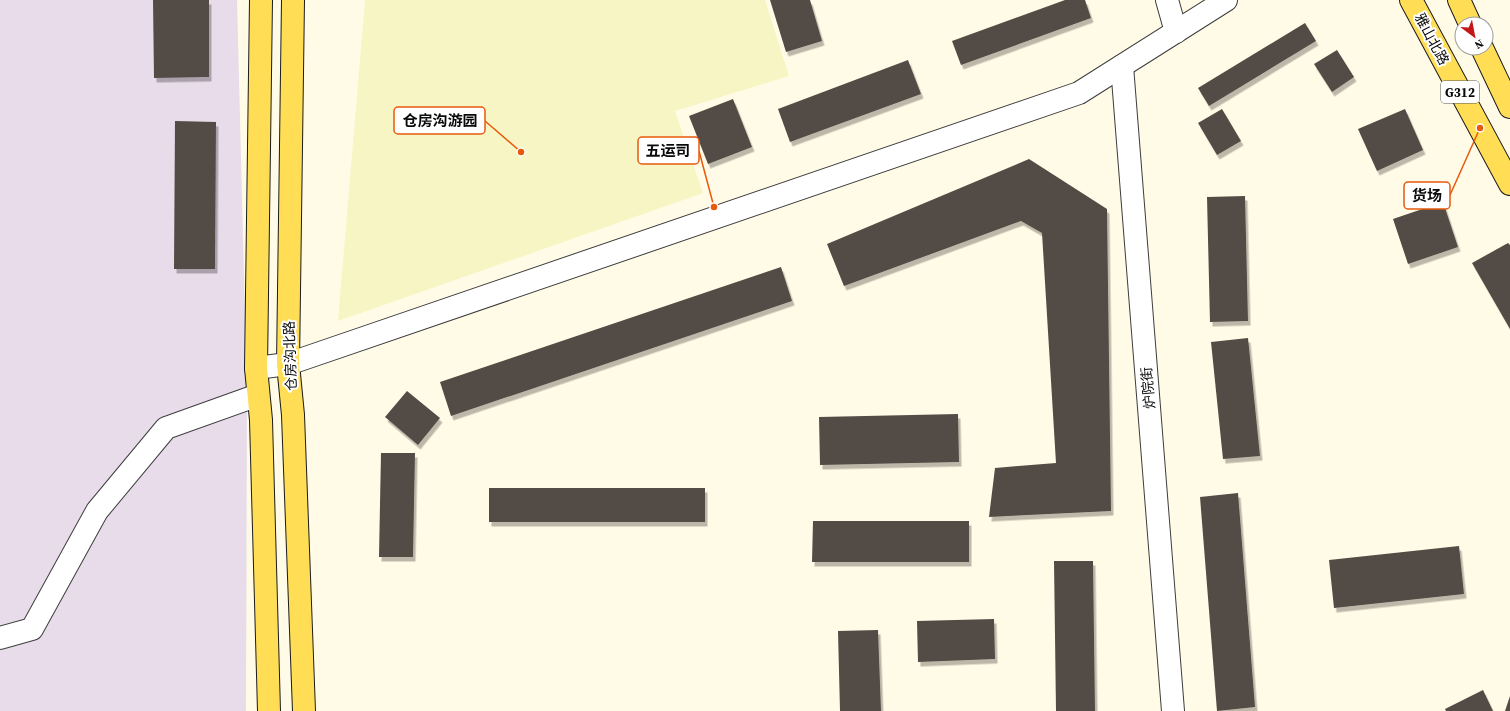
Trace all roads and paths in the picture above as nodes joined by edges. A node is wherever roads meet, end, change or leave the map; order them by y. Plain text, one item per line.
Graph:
1 (261, 0) edge
2 (293, 0) edge
3 (1167, 0) edge
4 (1226, 0) edge
5 (1410, 0) edge
6 (1459, 0) edge
7 (1466, 16) edge
8 (1176, 32) junction
9 (1486, 56) edge
10 (1122, 66) junction
11 (1510, 108) edge
12 (1510, 184) edge
13 (288, 364) junction
14 (256, 368) junction
15 (258, 396) junction
16 (0, 638) edge
17 (269, 711) edge
18 (304, 711) edge
19 (1173, 711) edge

1 - 14 main road
2 - 13 main road, 仓房沟北路
3 - 8 street
4 - 8 street
5 - 12 main road, 雅山北路 / G312
6 - 7 main road
8 - 10 street
9 - 11 main road, G312
10 - 13 street
10 - 19 street, 炉院街
13 - 14 street
13 - 18 main road, 仓房沟北路
14 - 15 main road
15 - 16 street
15 - 17 main road

